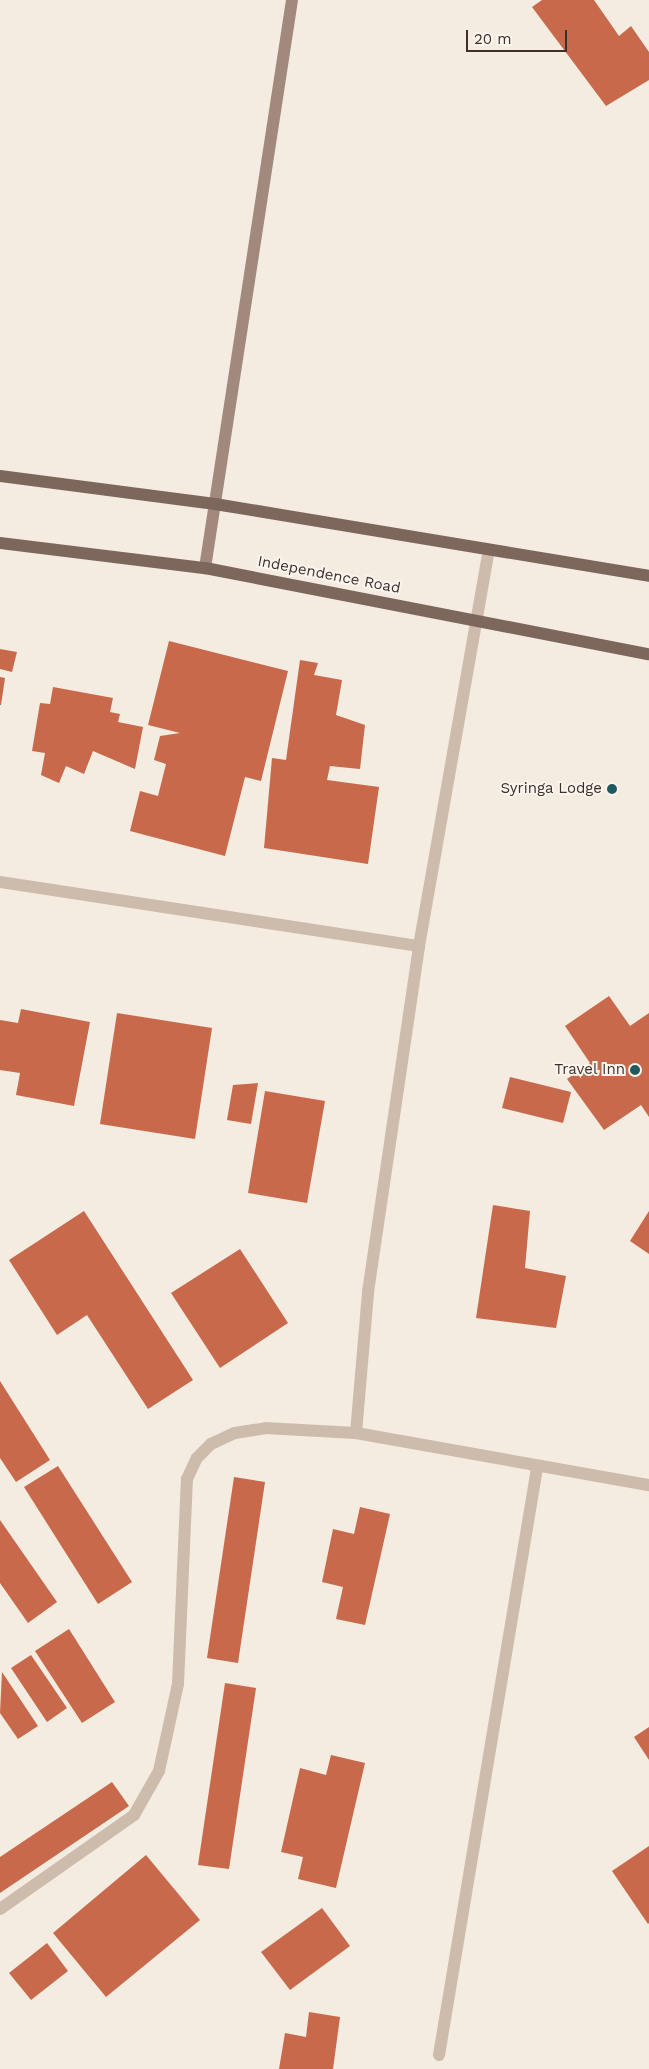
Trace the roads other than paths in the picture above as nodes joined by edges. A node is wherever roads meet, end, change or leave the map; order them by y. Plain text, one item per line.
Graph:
1 (292, 0) edge
2 (0, 476) edge
3 (215, 504) junction
4 (0, 543) edge
5 (489, 551) junction
6 (205, 568) junction
7 (649, 576) edge
8 (476, 619) junction
9 (649, 654) edge
10 (0, 882) edge
11 (419, 946) junction
12 (356, 1433) junction
13 (537, 1468) junction
14 (649, 1485) edge
15 (0, 1908) edge
16 (439, 2055) dead end

1 - 3 street
2 - 3 main road
3 - 5 main road
3 - 6 street
4 - 6 main road, Independence Road
5 - 7 main road
5 - 8 street
6 - 8 main road, Independence Road
8 - 9 main road, Independence Road
8 - 11 street
10 - 11 street
11 - 12 street
12 - 13 street
12 - 15 street
13 - 14 street
13 - 16 street

